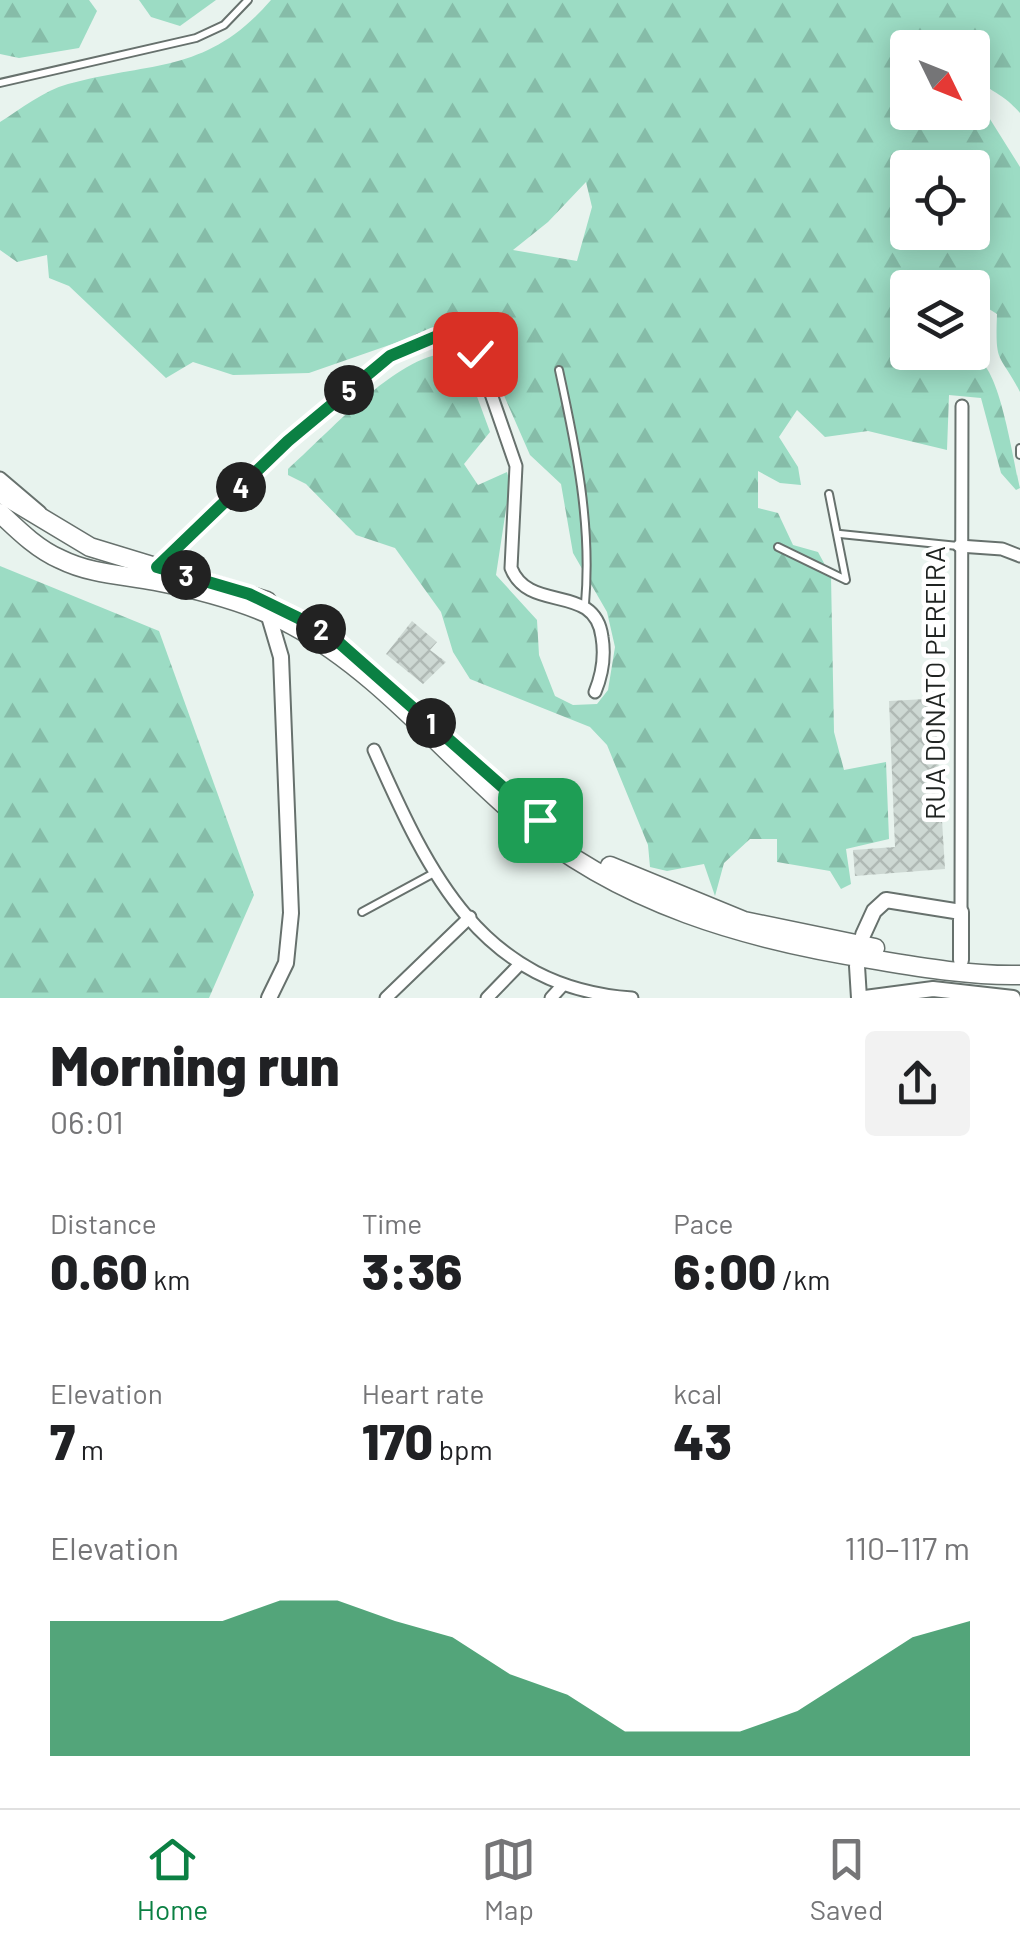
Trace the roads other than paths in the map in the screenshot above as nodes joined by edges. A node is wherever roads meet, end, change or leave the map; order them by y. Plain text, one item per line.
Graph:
1 (248, 0) edge
2 (0, 83) edge
3 (559, 370) dead end
4 (962, 406) dead end
5 (0, 478) edge
6 (0, 493) edge
7 (828, 494) dead end
8 (0, 513) edge
9 (52, 527) junction
10 (840, 534) junction
11 (778, 546) dead end
12 (959, 546) junction
13 (1020, 556) edge
14 (157, 567) junction
15 (585, 604) junction
16 (268, 614) junction
17 (298, 628) junction
18 (281, 657) junction
19 (595, 692) dead end
20 (374, 750) dead end
21 (435, 872) junction
22 (362, 912) dead end
23 (961, 912) junction
24 (470, 917) junction
25 (863, 935) dead end
26 (961, 960) junction
27 (1020, 963) edge
28 (518, 965) junction
29 (857, 966) dead end
30 (1020, 975) edge
31 (561, 987) junction
32 (269, 998) edge
33 (386, 998) edge
34 (488, 998) edge
35 (551, 998) edge
36 (632, 998) edge
37 (862, 998) edge
38 (1013, 998) edge

1 - 2 lane
3 - 15 lane
4 - 12 street, RUA DONATO PEREIRA
5 - 9 street
6 - 9 main road
7 - 10 lane
8 - 16 main road
9 - 14 main road
10 - 11 lane
10 - 12 lane
12 - 13 street
12 - 23 street, RUA DONATO PEREIRA
14 - 15 street
14 - 26 main road
15 - 19 street
16 - 17 main road
16 - 18 street
17 - 18 street
17 - 30 main road
18 - 32 street
20 - 21 street
21 - 22 lane
21 - 24 street
23 - 25 street
23 - 26 street, RUA DONATO PEREIRA
24 - 28 street
24 - 33 street
26 - 27 main road
28 - 31 street
28 - 34 street
29 - 37 street
31 - 35 street
31 - 36 street
37 - 38 street

